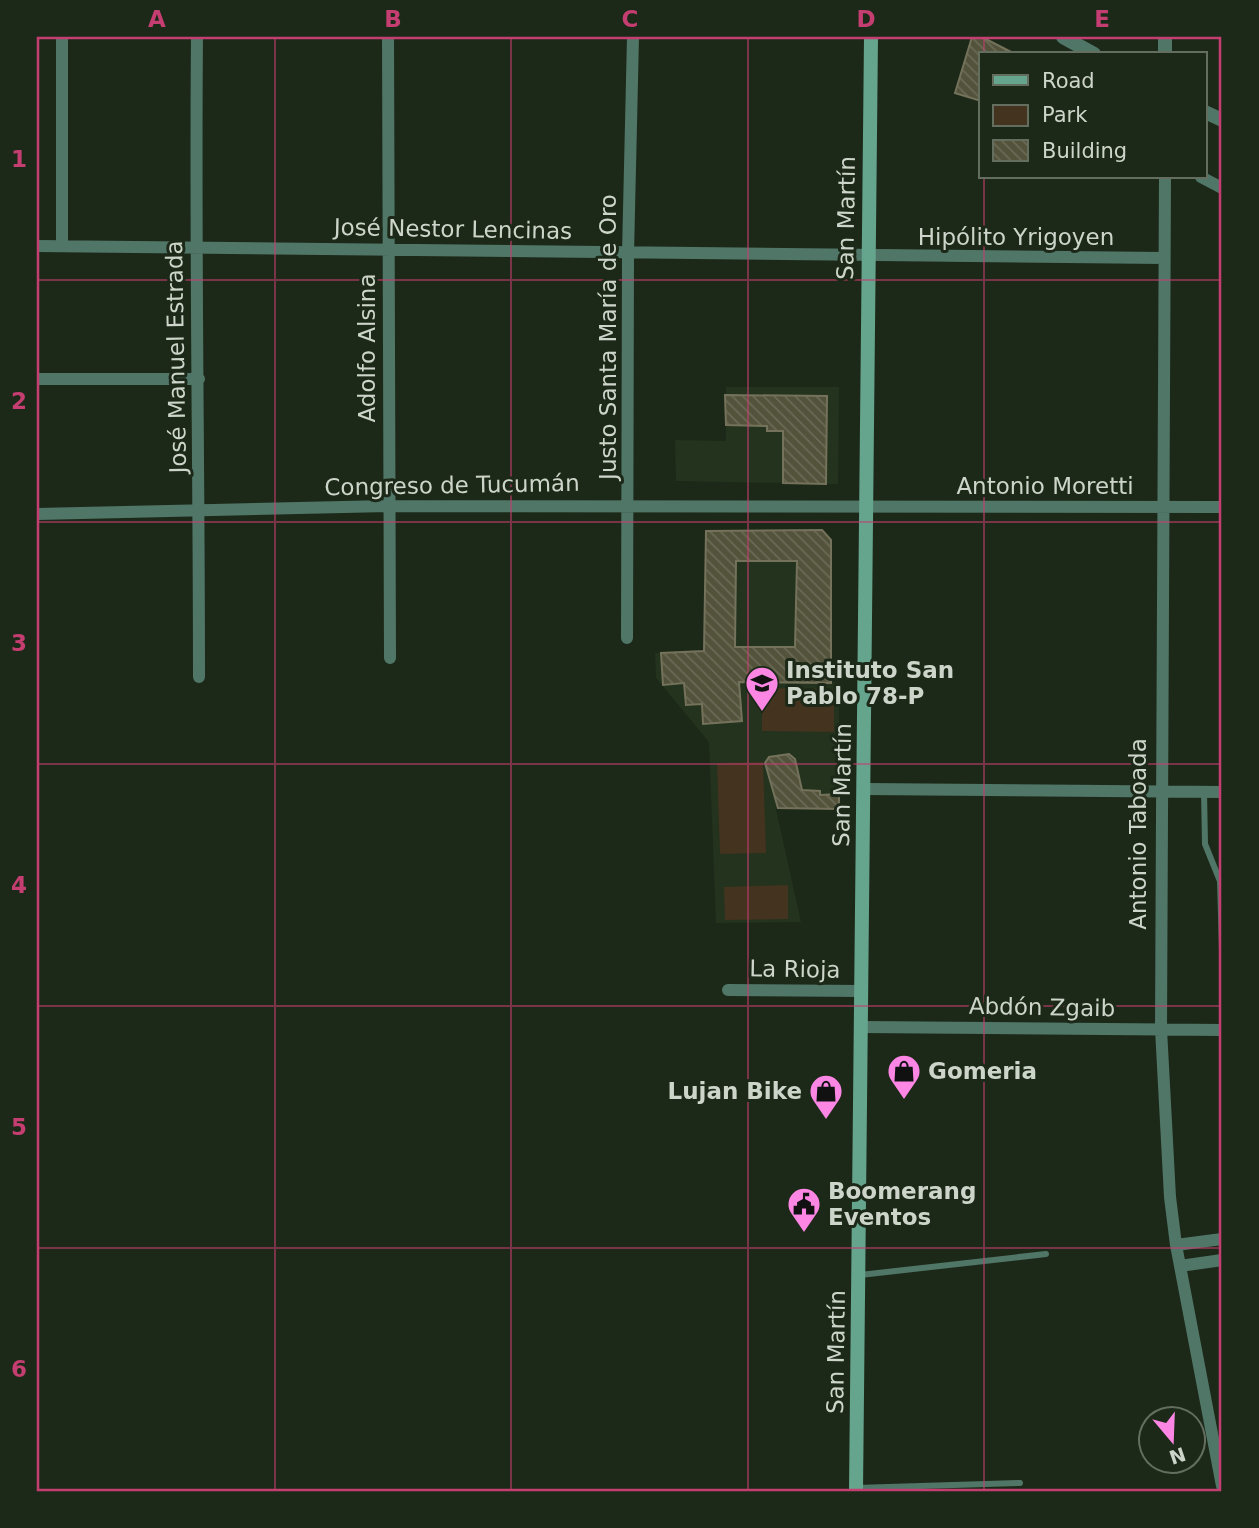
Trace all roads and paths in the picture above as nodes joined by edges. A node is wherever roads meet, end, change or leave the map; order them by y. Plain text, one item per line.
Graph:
1 (62, 37) edge
2 (197, 37) edge
3 (388, 37) edge
4 (633, 37) edge
5 (871, 37) edge
6 (1063, 37) edge
7 (1090, 52) edge
8 (1206, 112) edge
9 (1222, 120) edge
10 (1165, 178) edge
11 (1203, 178) edge
12 (1222, 188) edge
13 (37, 246) edge
14 (62, 246) junction
15 (195, 247) junction
16 (388, 248) junction
17 (628, 254) junction
18 (868, 257) junction
19 (1164, 258) junction
20 (37, 379) edge
21 (199, 379) junction
22 (628, 505) junction
23 (388, 506) junction
24 (867, 506) junction
25 (1163, 507) junction
26 (1222, 507) edge
27 (199, 510) junction
28 (37, 514) edge
29 (627, 638) dead end
30 (390, 658) dead end
31 (199, 677) dead end
32 (865, 789) junction
33 (1161, 791) junction
34 (1204, 792) junction
35 (1222, 792) edge
36 (1222, 949) edge
37 (728, 990) dead end
38 (862, 991) junction
39 (862, 1027) junction
40 (1161, 1030) junction
41 (1222, 1030) edge
42 (1222, 1239) edge
43 (1176, 1245) junction
44 (1046, 1254) dead end
45 (1222, 1260) edge
46 (1180, 1266) junction
47 (860, 1275) junction
48 (1020, 1483) dead end
49 (1222, 1486) edge
50 (856, 1489) edge

1 - 14 street
2 - 15 street, José Manuel Estrada
3 - 16 street, Adolfo Alsina
4 - 17 street, Justo Santa María de Oro
5 - 18 main road, San Martín
6 - 7 street
8 - 9 street
10 - 19 street, Antonio Taboada
11 - 12 street
13 - 14 street, José Nestor Lencinas
14 - 15 street, José Nestor Lencinas
15 - 16 street, José Nestor Lencinas
15 - 21 street, José Manuel Estrada
16 - 17 street, José Nestor Lencinas
16 - 23 street, Adolfo Alsina
17 - 18 street, José Nestor Lencinas
17 - 22 street, Justo Santa María de Oro
18 - 19 street, Hipólito Yrigoyen
18 - 24 main road, San Martín
19 - 25 street, Antonio Taboada
20 - 21 street
21 - 27 street, José Manuel Estrada
22 - 23 street, Congreso de Tucumán
22 - 24 street, Congreso de Tucumán
22 - 29 street, Justo Santa María de Oro
23 - 27 street, Congreso de Tucumán
23 - 30 street, Adolfo Alsina
24 - 25 street, Antonio Moretti
24 - 32 main road, San Martín
25 - 26 street, Antonio Moretti
25 - 33 street, Antonio Taboada
27 - 28 street, Congreso de Tucumán
27 - 31 street, José Manuel Estrada
32 - 33 street
32 - 38 main road, San Martín
33 - 34 street
33 - 40 street, Antonio Taboada
34 - 35 street
34 - 36 lane
37 - 38 street, La Rioja
38 - 39 main road, San Martín
39 - 40 street, Abdón Zgaib
39 - 47 main road, San Martín
40 - 41 street, Abdón Zgaib
40 - 43 street, Antonio Taboada
42 - 43 street
43 - 46 street, Antonio Taboada
44 - 47 lane
45 - 46 street
46 - 49 street, Antonio Taboada
47 - 50 main road, San Martín
48 - 50 lane

